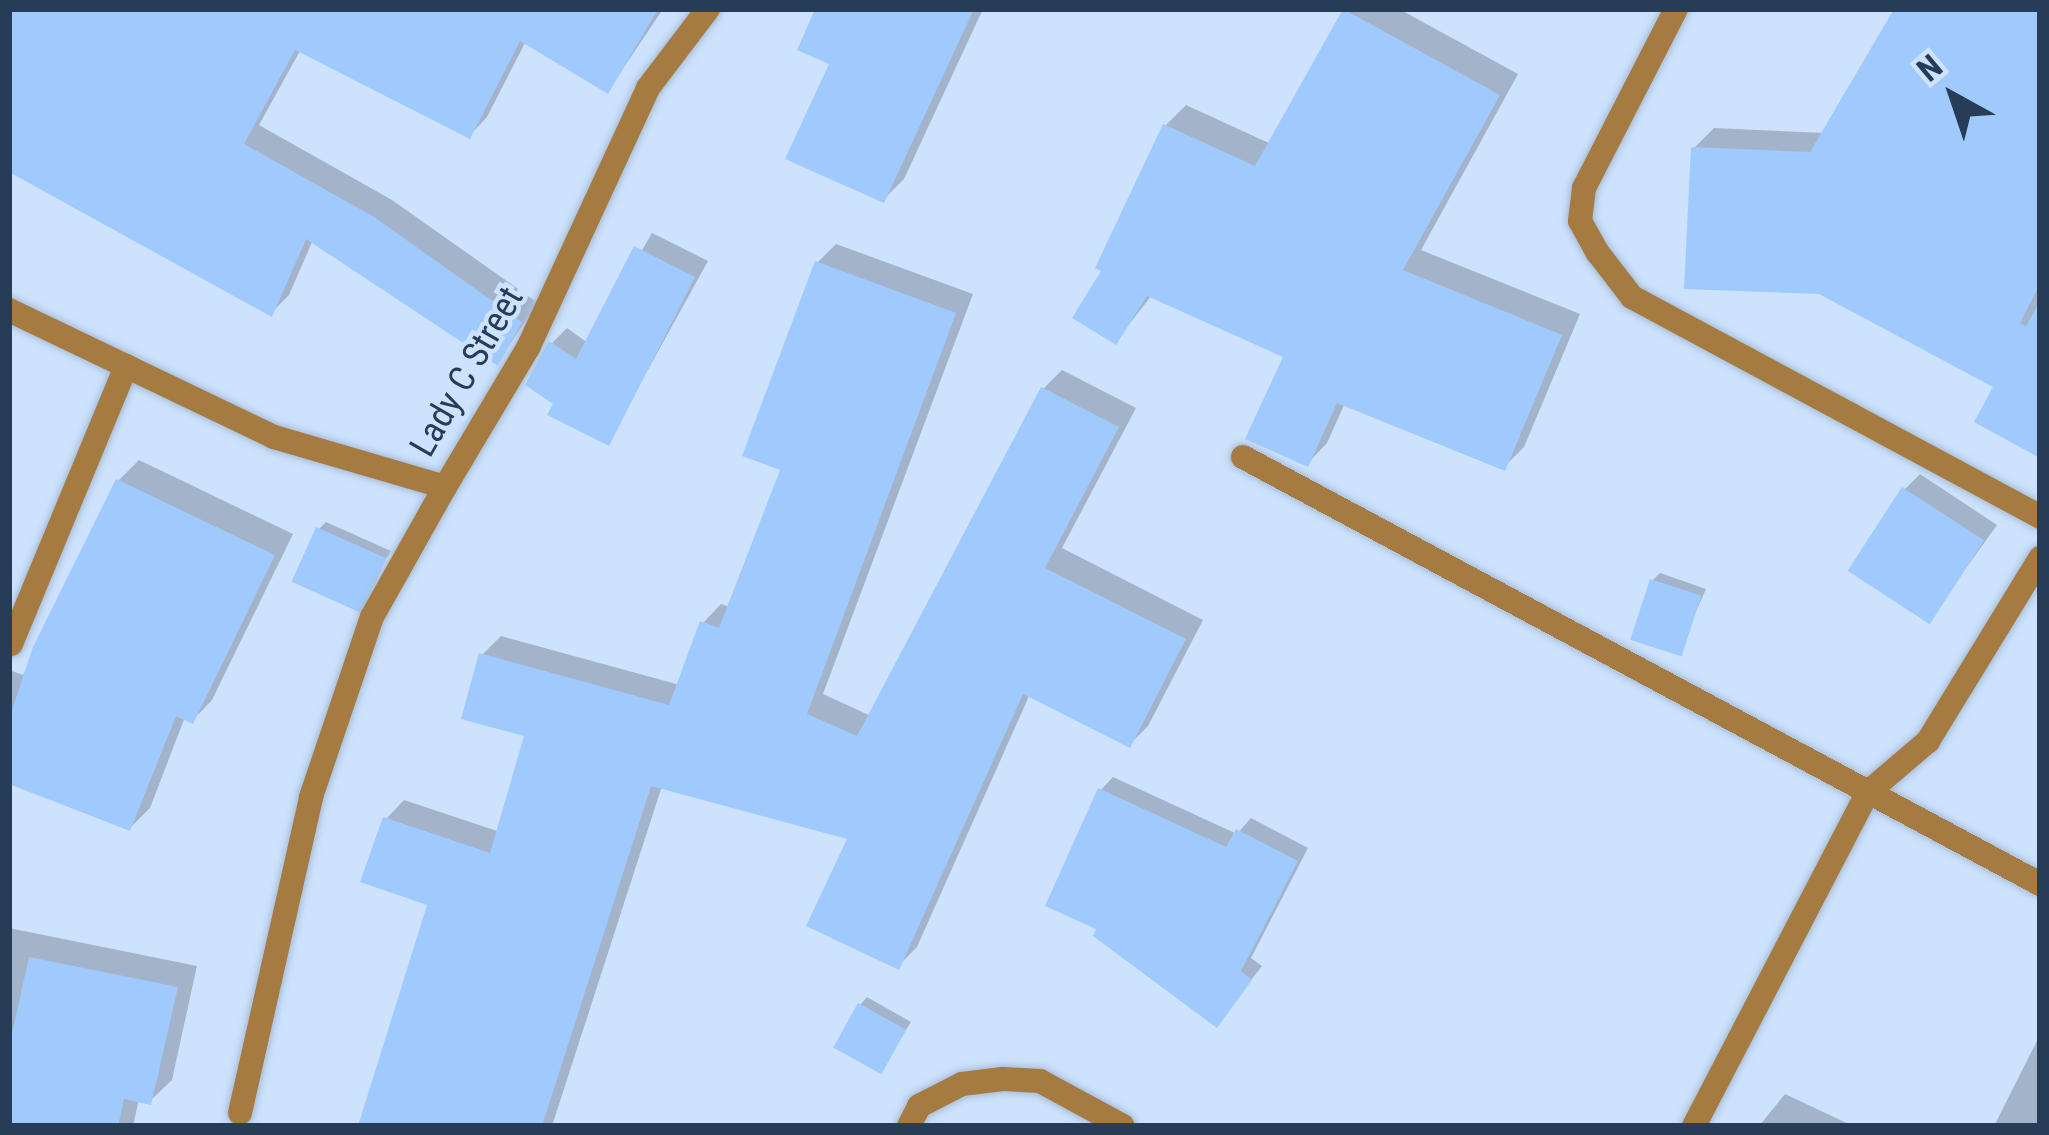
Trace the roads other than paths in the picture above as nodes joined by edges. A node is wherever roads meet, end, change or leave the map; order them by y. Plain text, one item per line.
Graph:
1 (708, 9) edge
2 (1676, 9) edge
3 (9, 310) edge
4 (126, 366) junction
5 (1243, 457) dead end
6 (445, 487) junction
7 (2040, 517) edge
8 (2040, 558) edge
9 (11, 644) edge
10 (1867, 793) junction
11 (2040, 884) edge
12 (241, 1113) dead end
13 (909, 1126) edge
14 (1123, 1126) edge
15 (1694, 1126) edge

1 - 6 street, Lady C Street
2 - 7 street
3 - 4 street, Lady C Street
4 - 6 street, Lady C Street
4 - 9 street
5 - 10 street
6 - 12 street
8 - 10 street
10 - 11 street
10 - 15 street
13 - 14 street

